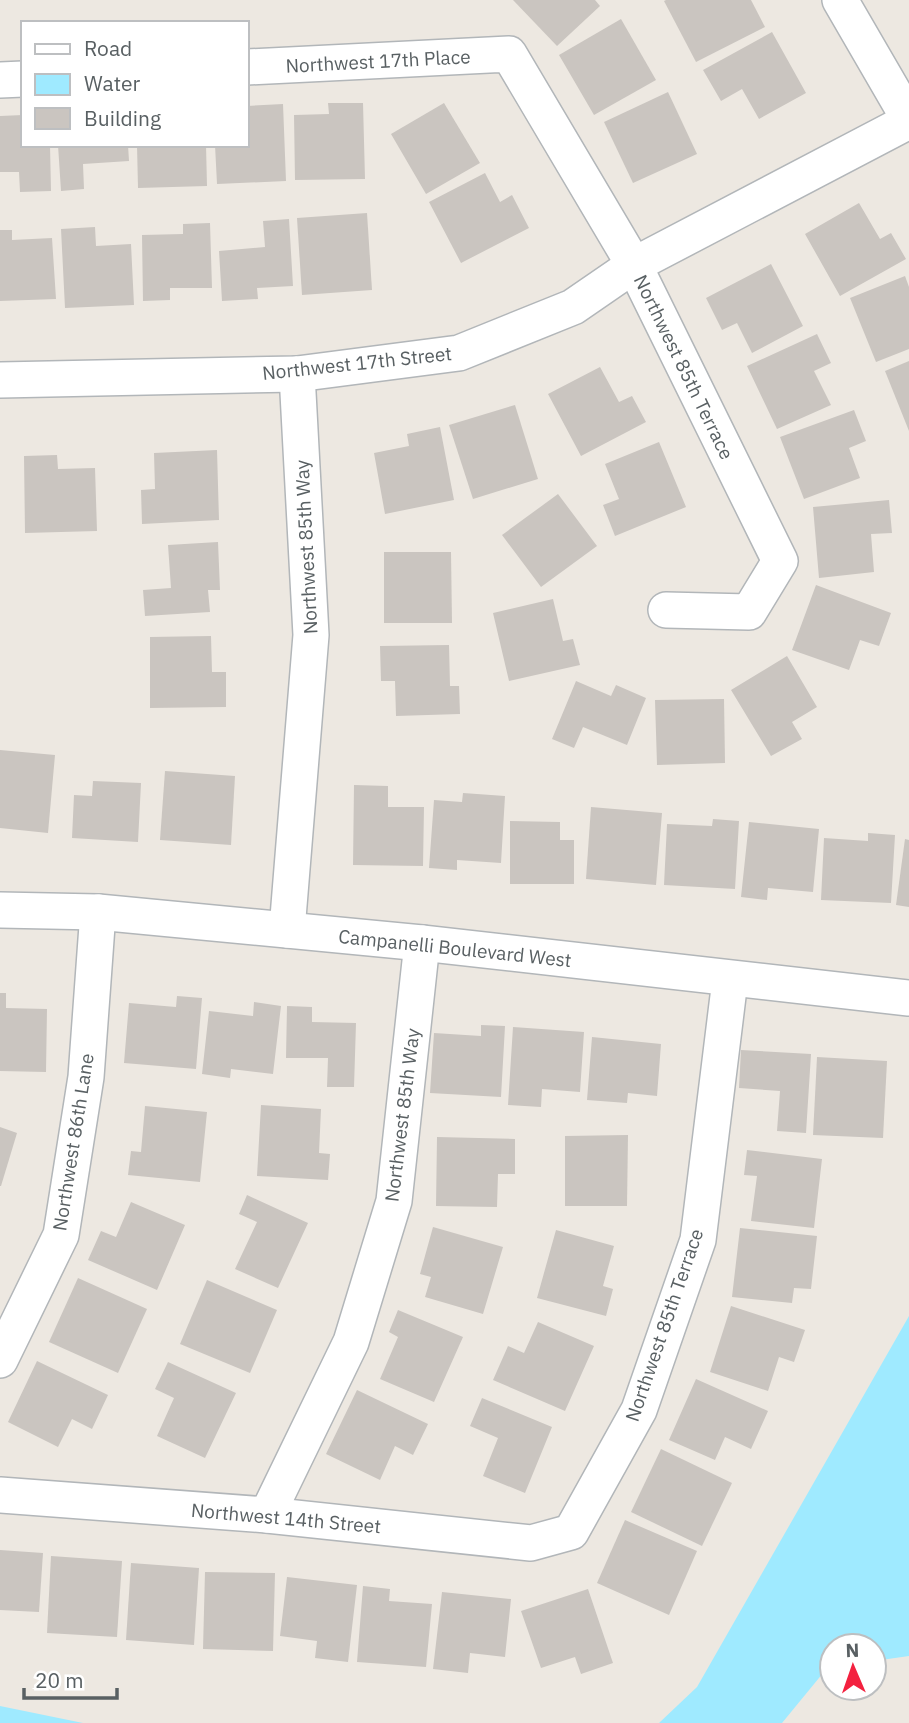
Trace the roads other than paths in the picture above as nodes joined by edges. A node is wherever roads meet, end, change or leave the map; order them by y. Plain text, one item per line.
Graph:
1 (840, 0) edge
2 (509, 54) joint
3 (248, 67) edge
4 (21, 79) edge
5 (0, 80) edge
6 (909, 120) edge
7 (634, 264) junction
8 (297, 374) junction
9 (0, 380) edge
10 (666, 610) dead end
11 (0, 910) edge
12 (97, 912) junction
13 (287, 930) junction
14 (422, 943) junction
15 (730, 979) junction
16 (909, 998) edge
17 (0, 1360) edge
18 (0, 1495) edge
19 (267, 1515) junction
20 (571, 1532) joint

1 - 6 street
2 - 3 street, Northwest 17th Place
2 - 7 street, Northwest 85th Terrace
4 - 5 street
6 - 7 street, Northwest 17th Street
7 - 8 street, Northwest 17th Street
7 - 10 street, Northwest 85th Terrace
8 - 9 street, Northwest 17th Street
8 - 13 street, Northwest 85th Way
11 - 12 street, Campanelli Boulevard West
12 - 13 street, Campanelli Boulevard West
12 - 17 street, Northwest 86th Lane
13 - 14 street, Campanelli Boulevard West
14 - 15 street, Campanelli Boulevard West
14 - 19 street, Northwest 85th Way
15 - 16 street, Campanelli Boulevard West
15 - 20 street, Northwest 85th Terrace
18 - 19 street, Northwest 14th Street
19 - 20 street, Northwest 14th Street

